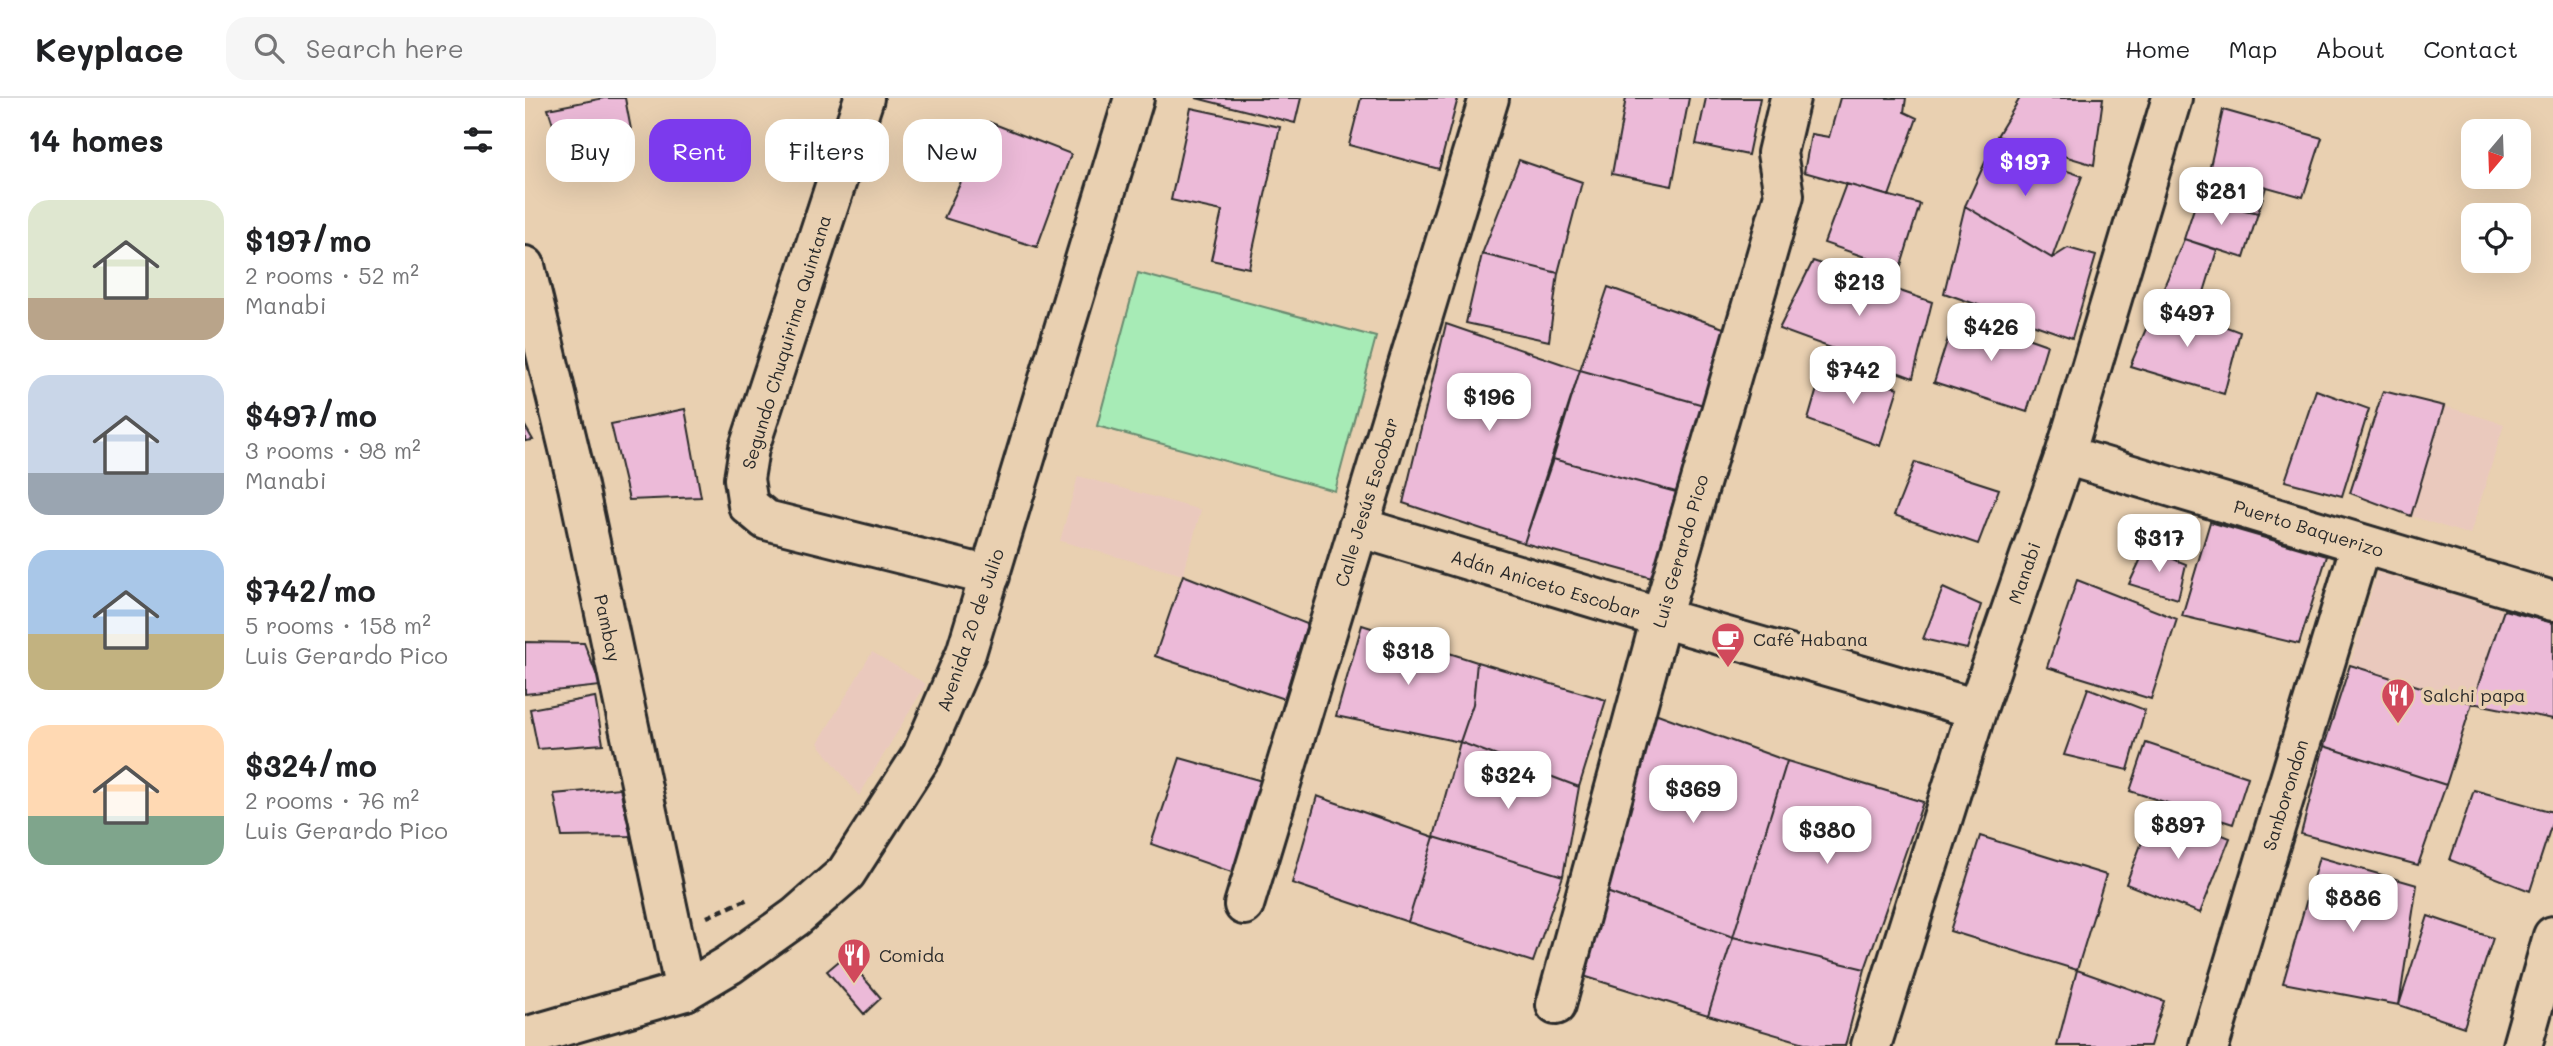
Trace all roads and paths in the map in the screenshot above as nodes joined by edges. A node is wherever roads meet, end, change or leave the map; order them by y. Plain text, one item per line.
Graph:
1 (864, 98) edge
2 (1134, 98) edge
3 (1489, 98) edge
4 (1790, 98) edge
5 (2172, 98) edge
6 (525, 266) edge
7 (2065, 454) junction
8 (1358, 527) junction
9 (2361, 544) junction
10 (990, 576) junction
11 (2553, 601) edge
12 (1661, 618) junction
13 (1977, 709) junction
14 (748, 900) dead end
15 (1244, 905) dead end
16 (673, 931) junction
17 (2553, 936) edge
18 (685, 990) junction
19 (1556, 1005) dead end
20 (525, 1037) edge
21 (1871, 1046) edge
22 (2209, 1046) edge
23 (2522, 1046) edge

1 - 10 street, Segundo Chuquirima Quintana
2 - 10 street, Avenida 20 de Julio
3 - 8 street, Calle Jesús Escobar
4 - 12 street, Luis Gerardo Pico
5 - 7 street, Manabi
6 - 16 street, Pambay
7 - 9 street, Puerto Baquerizo
7 - 13 street, Manabi
8 - 12 street, Adán Aniceto Escobar
8 - 15 street, Calle Jesús Escobar
9 - 11 street, Puerto Baquerizo
9 - 22 street, Sanborondon
10 - 18 street, Avenida 20 de Julio
12 - 13 street, Adán Aniceto Escobar
12 - 19 street, Luis Gerardo Pico
13 - 21 street, Manabi
14 - 16 path
16 - 18 street, Pambay
17 - 23 street
18 - 20 street, Avenida 20 de Julio

